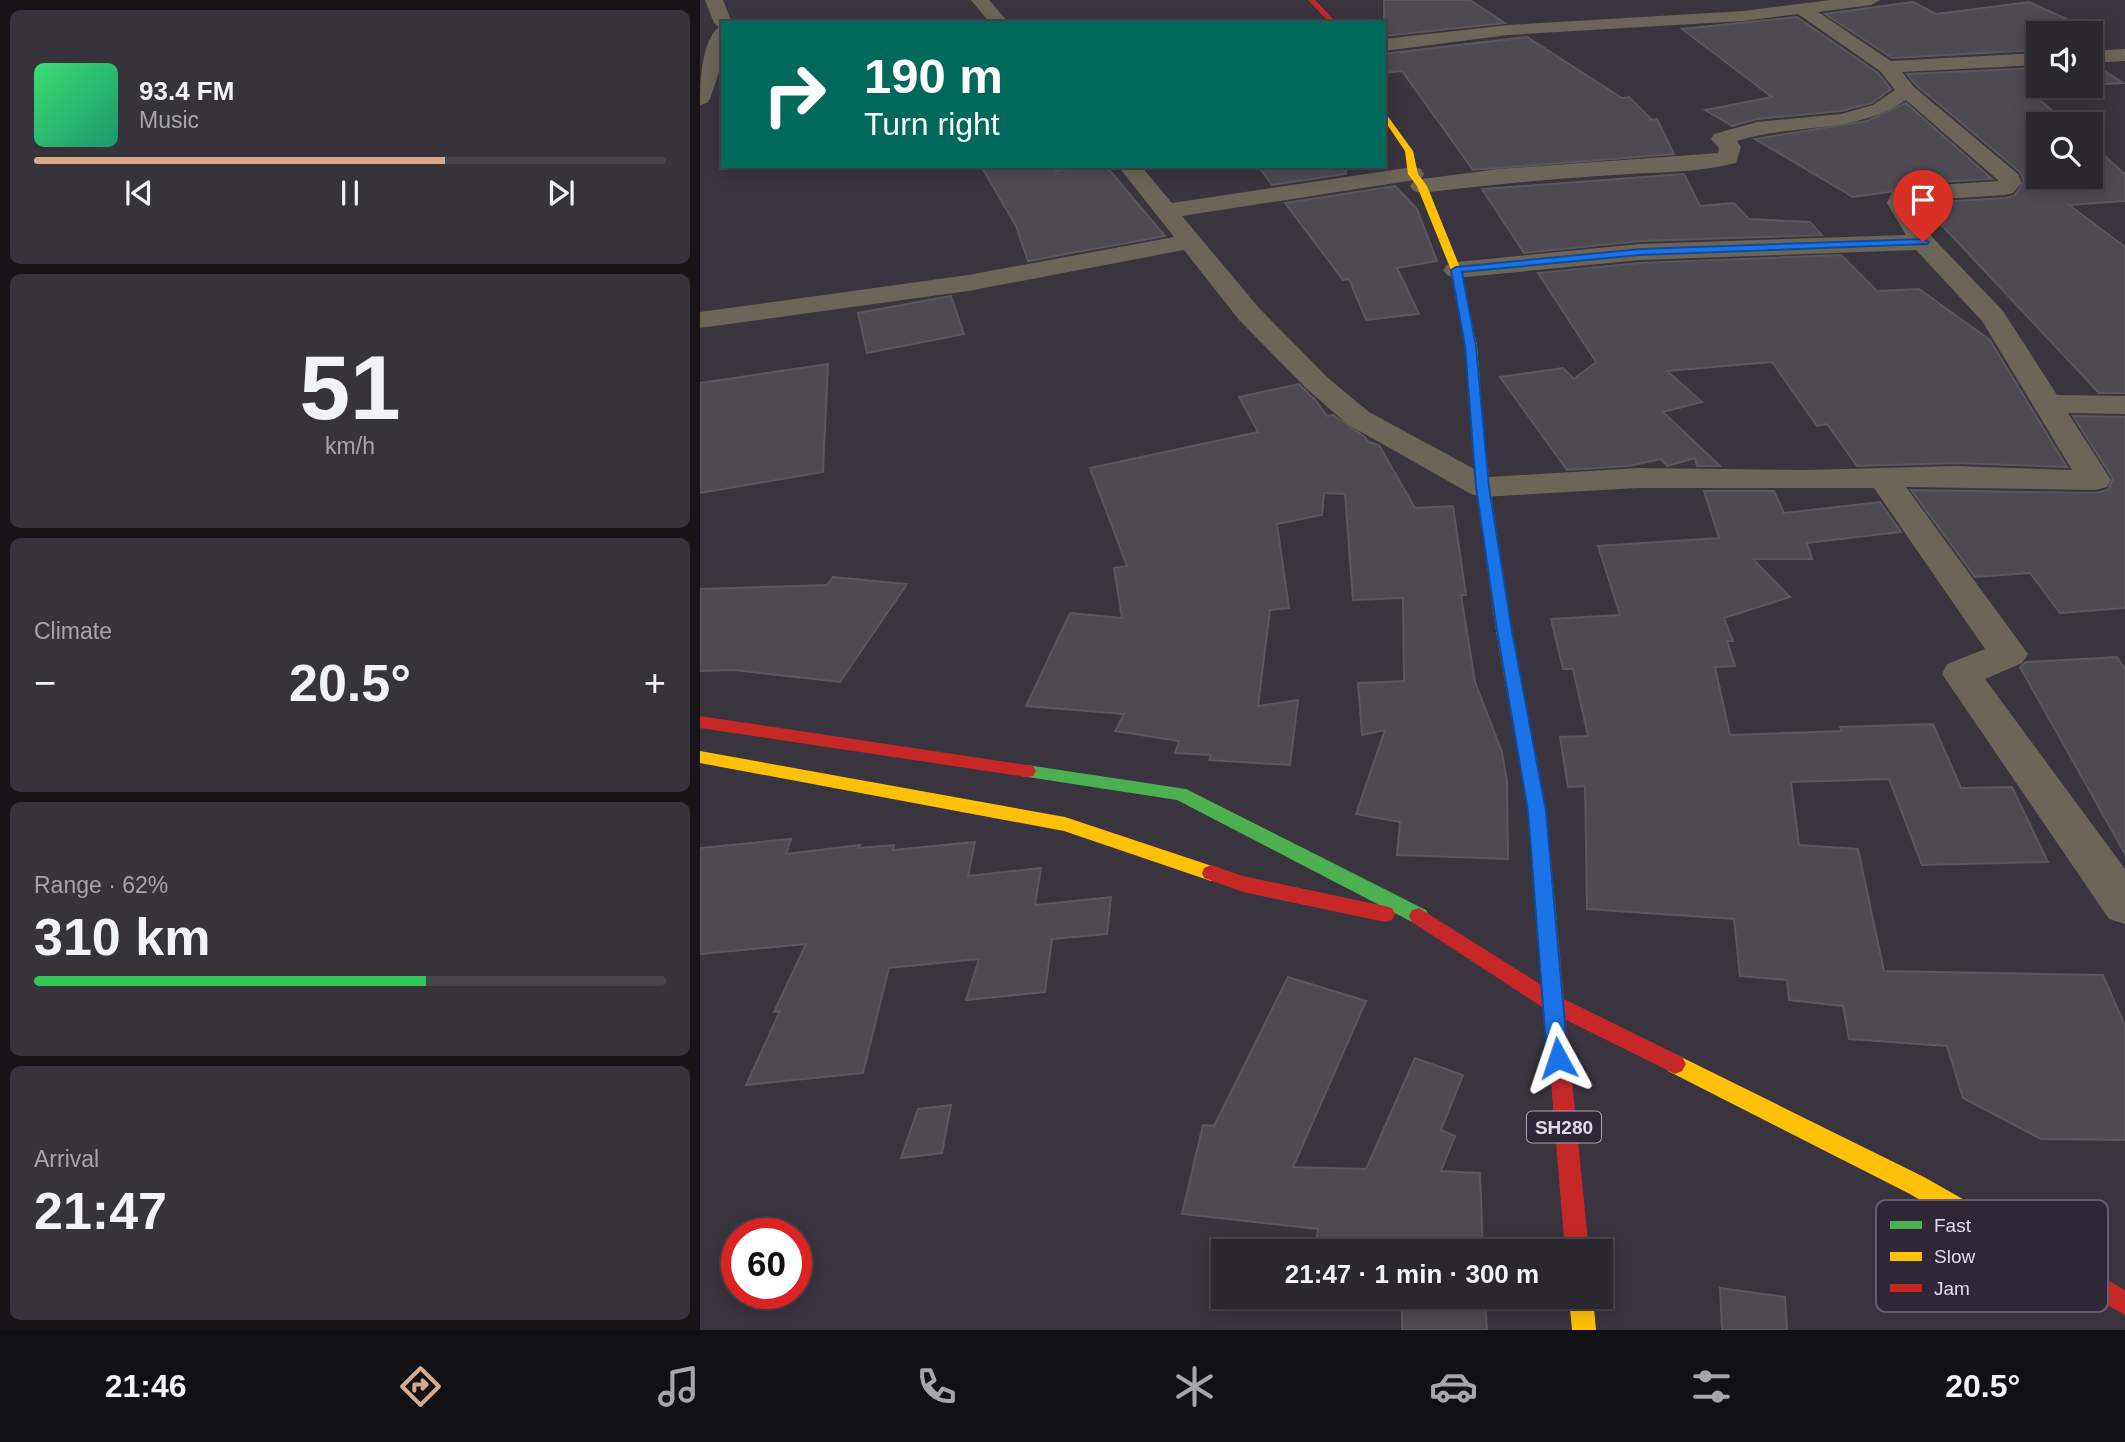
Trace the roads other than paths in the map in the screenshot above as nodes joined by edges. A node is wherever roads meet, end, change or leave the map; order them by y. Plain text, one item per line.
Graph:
1 (714, 0) edge
2 (980, 0) edge
3 (1311, 0) edge
4 (1871, 0) edge
5 (1802, 9) junction
6 (722, 21) edge
7 (998, 21) edge
8 (1332, 21) edge
9 (700, 23) edge
10 (721, 25) edge
11 (721, 34) edge
12 (1386, 45) edge
13 (2125, 55) edge
14 (2103, 56) edge
15 (2026, 60) edge
16 (1887, 67) junction
17 (1907, 91) junction
18 (704, 109) edge
19 (1386, 116) edge
20 (1131, 168) edge
21 (1417, 180) junction
22 (1167, 211) junction
23 (1189, 242) junction
24 (1923, 242) junction
25 (1456, 270) junction
26 (700, 320) edge
27 (2049, 404) junction
28 (2125, 405) edge
29 (1883, 478) junction
30 (2110, 483) edge
31 (1483, 487) junction
32 (700, 722) edge
33 (700, 757) edge
34 (2125, 905) edge
35 (1432, 923) junction
36 (1552, 1003) junction
37 (1943, 1200) edge
38 (1576, 1239) edge
39 (2108, 1293) edge
40 (2125, 1303) edge
41 (1582, 1309) edge
42 (1584, 1330) edge

1 - 6 street
2 - 7 street
3 - 8 main road
4 - 5 street
5 - 12 street
5 - 16 street
9 - 10 street
11 - 18 street
13 - 14 street
15 - 16 street
16 - 17 street
17 - 21 street
17 - 24 street
19 - 21 main road, SH280
20 - 22 street
21 - 22 street
21 - 25 main road, SH280
22 - 23 street
23 - 26 street
23 - 31 street
24 - 25 street
24 - 27 street
25 - 31 main road, SH280
27 - 28 street
27 - 30 street
29 - 30 street
29 - 31 street
29 - 34 street
31 - 36 main road, SH280
32 - 35 main road
33 - 35 main road
35 - 36 main road
36 - 37 main road
36 - 38 main road, SH280
39 - 40 main road
41 - 42 main road

